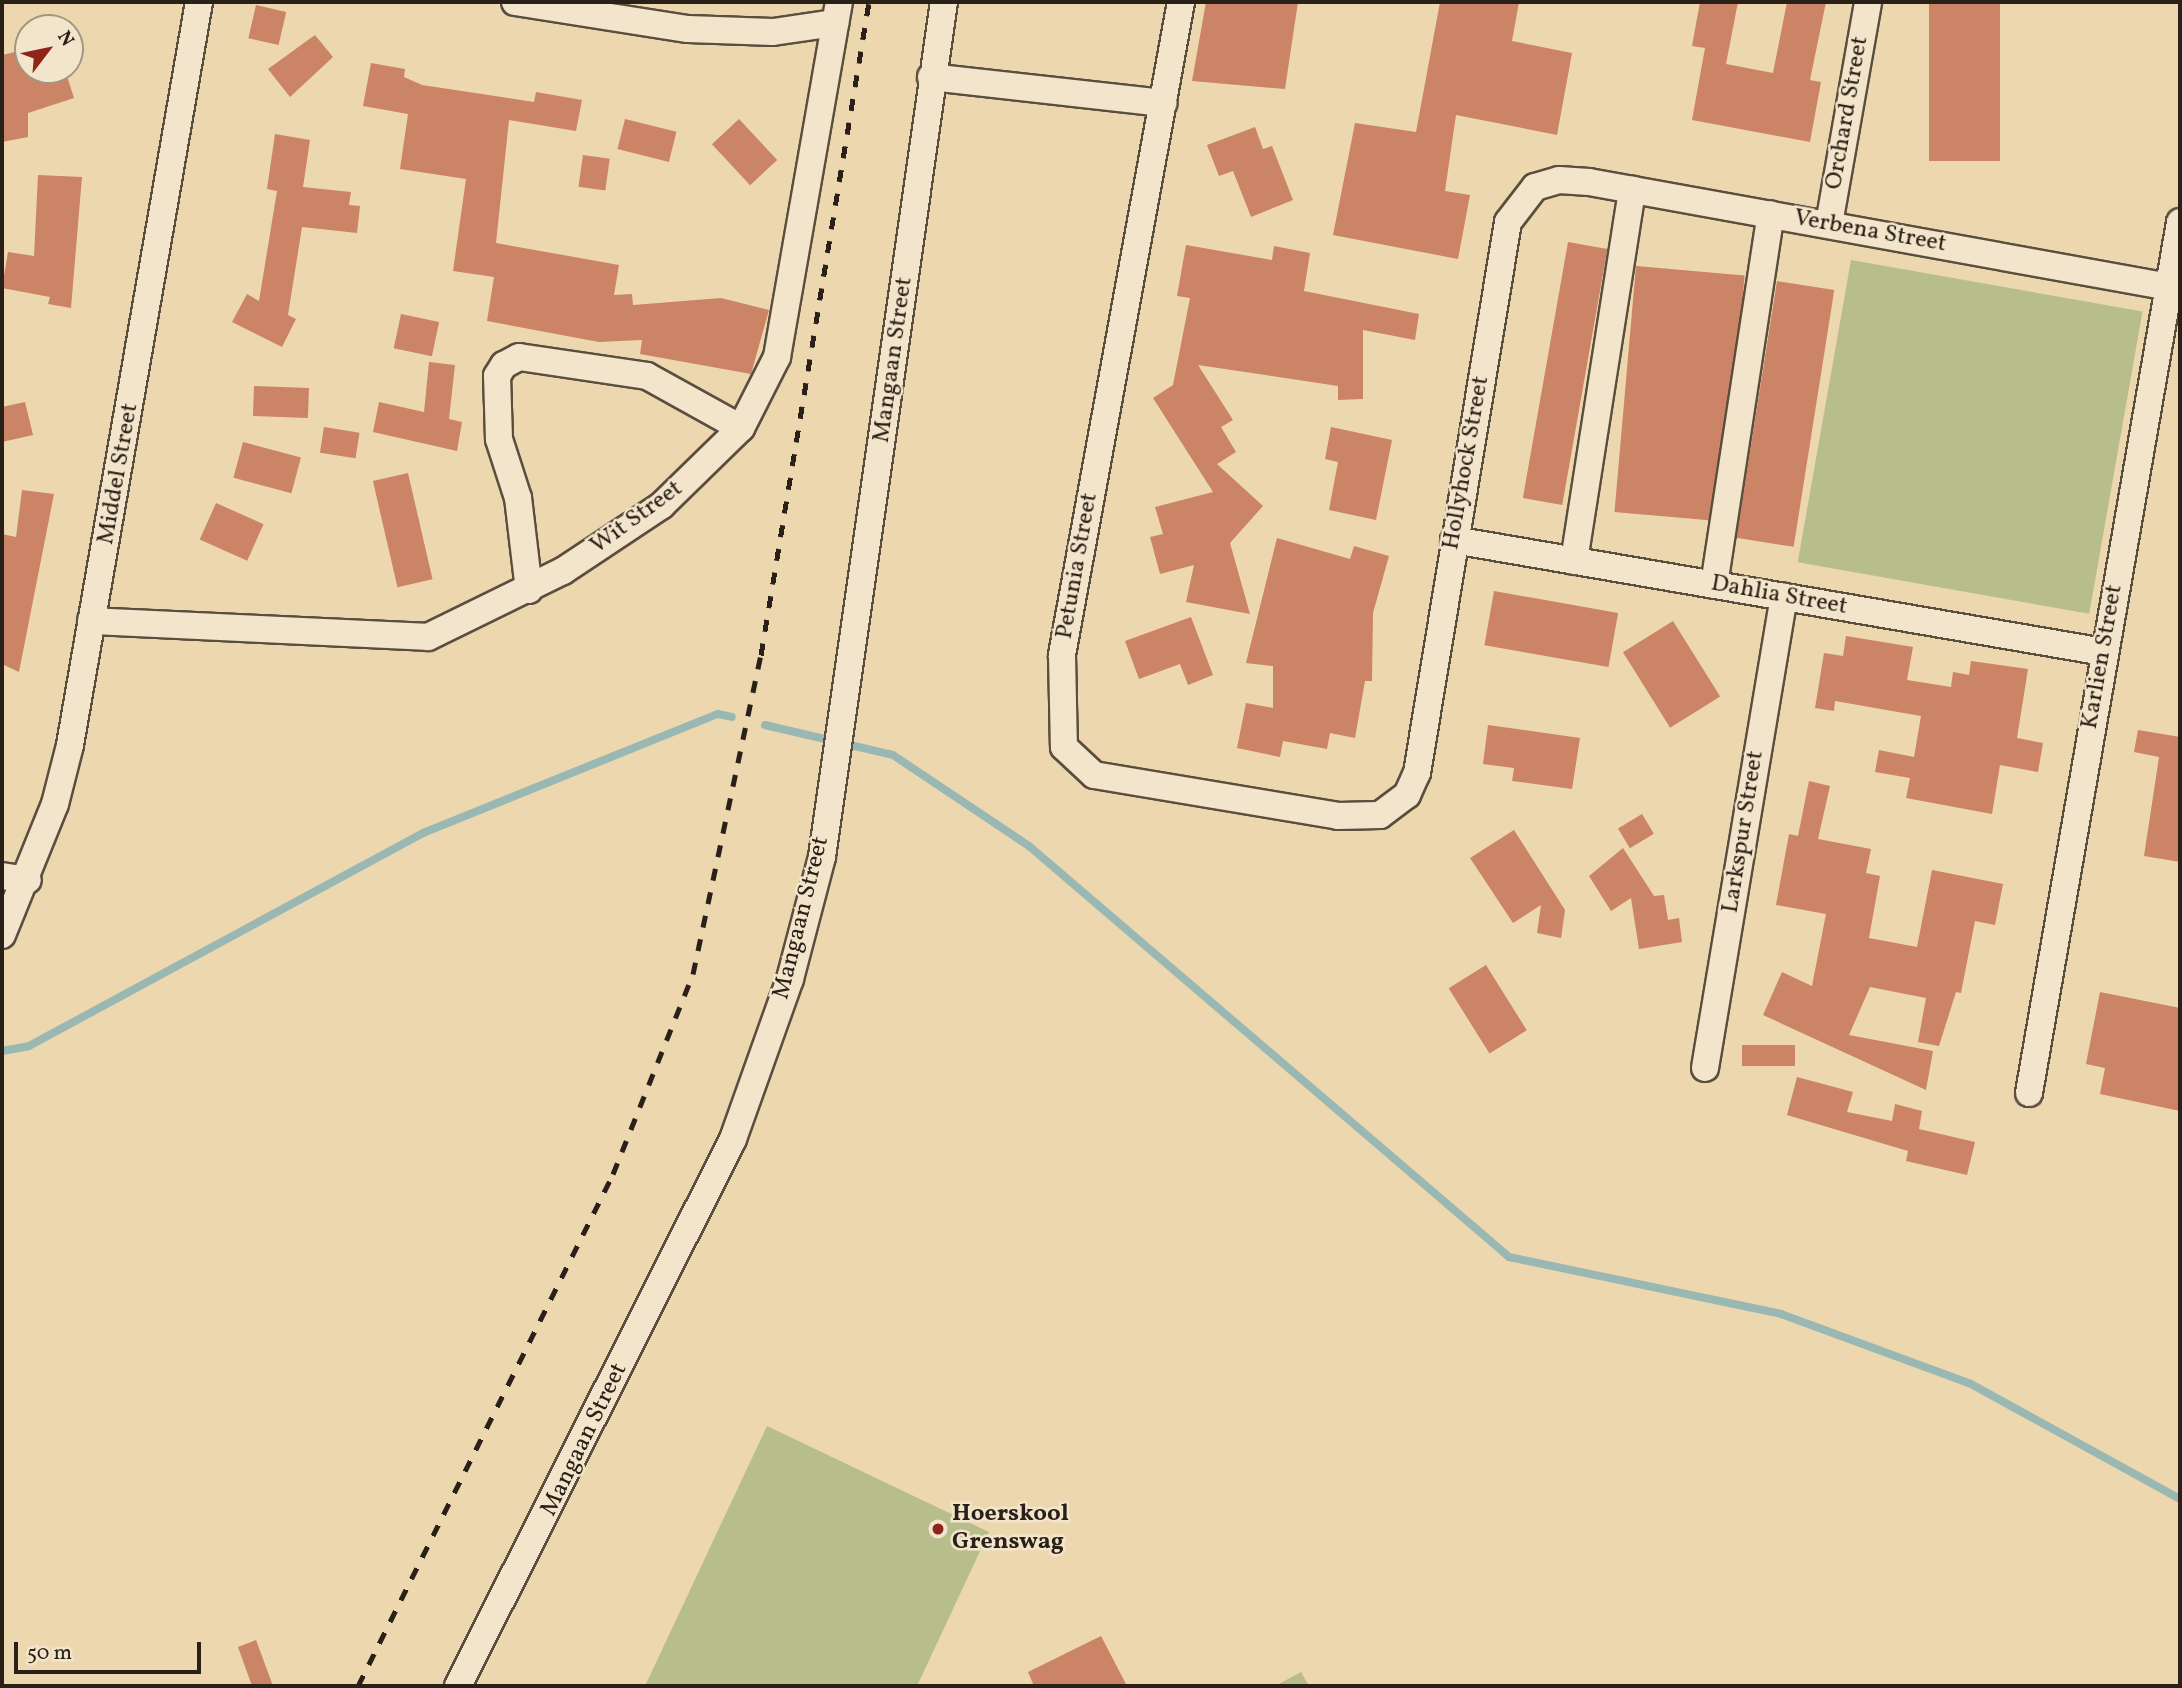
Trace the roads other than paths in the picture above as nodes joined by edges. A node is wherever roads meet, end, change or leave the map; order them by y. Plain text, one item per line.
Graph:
1 (199, 2) edge
2 (944, 2) edge
3 (1181, 2) edge
4 (1868, 2) edge
5 (530, 3) edge
6 (837, 12) edge
7 (931, 77) junction
8 (1164, 103) junction
9 (1559, 180) joint
10 (1632, 190) junction
11 (1771, 214) junction
12 (2180, 222) edge
13 (1829, 224) junction
14 (2174, 288) edge
15 (741, 428) junction
16 (1454, 540) junction
17 (1574, 561) junction
18 (1714, 585) junction
19 (529, 590) junction
20 (1784, 597) junction
21 (92, 621) junction
22 (2104, 652) junction
23 (1417, 773) joint
24 (2, 876) edge
25 (28, 880) junction
26 (2, 935) edge
27 (1705, 1068) dead end
28 (2029, 1093) dead end
29 (458, 1686) edge

1 - 21 street, Middel Street
2 - 7 street, Mangaan Street
3 - 8 street, Petunia Street
4 - 13 street, Orchard Street
5 - 6 street
6 - 15 street, Wit Street
7 - 8 street
7 - 29 street, Mangaan Street
8 - 23 street, Petunia Street
9 - 10 street, Verbena Street
9 - 16 street, Hollyhock Street
10 - 11 street, Verbena Street
10 - 17 street
11 - 13 street, Verbena Street
11 - 18 street
12 - 14 street, Karlien Street
13 - 14 street, Verbena Street
14 - 22 street, Karlien Street
15 - 19 street, Wit Street
15 - 19 street
16 - 17 street, Dahlia Street
16 - 23 street, Hollyhock Street
17 - 18 street, Dahlia Street
18 - 20 street, Dahlia Street
19 - 21 street, Wit Street
20 - 22 street, Dahlia Street
20 - 27 street, Larkspur Street
21 - 25 street, Middel Street
22 - 28 street, Karlien Street
24 - 25 street
25 - 26 street, Middel Street

